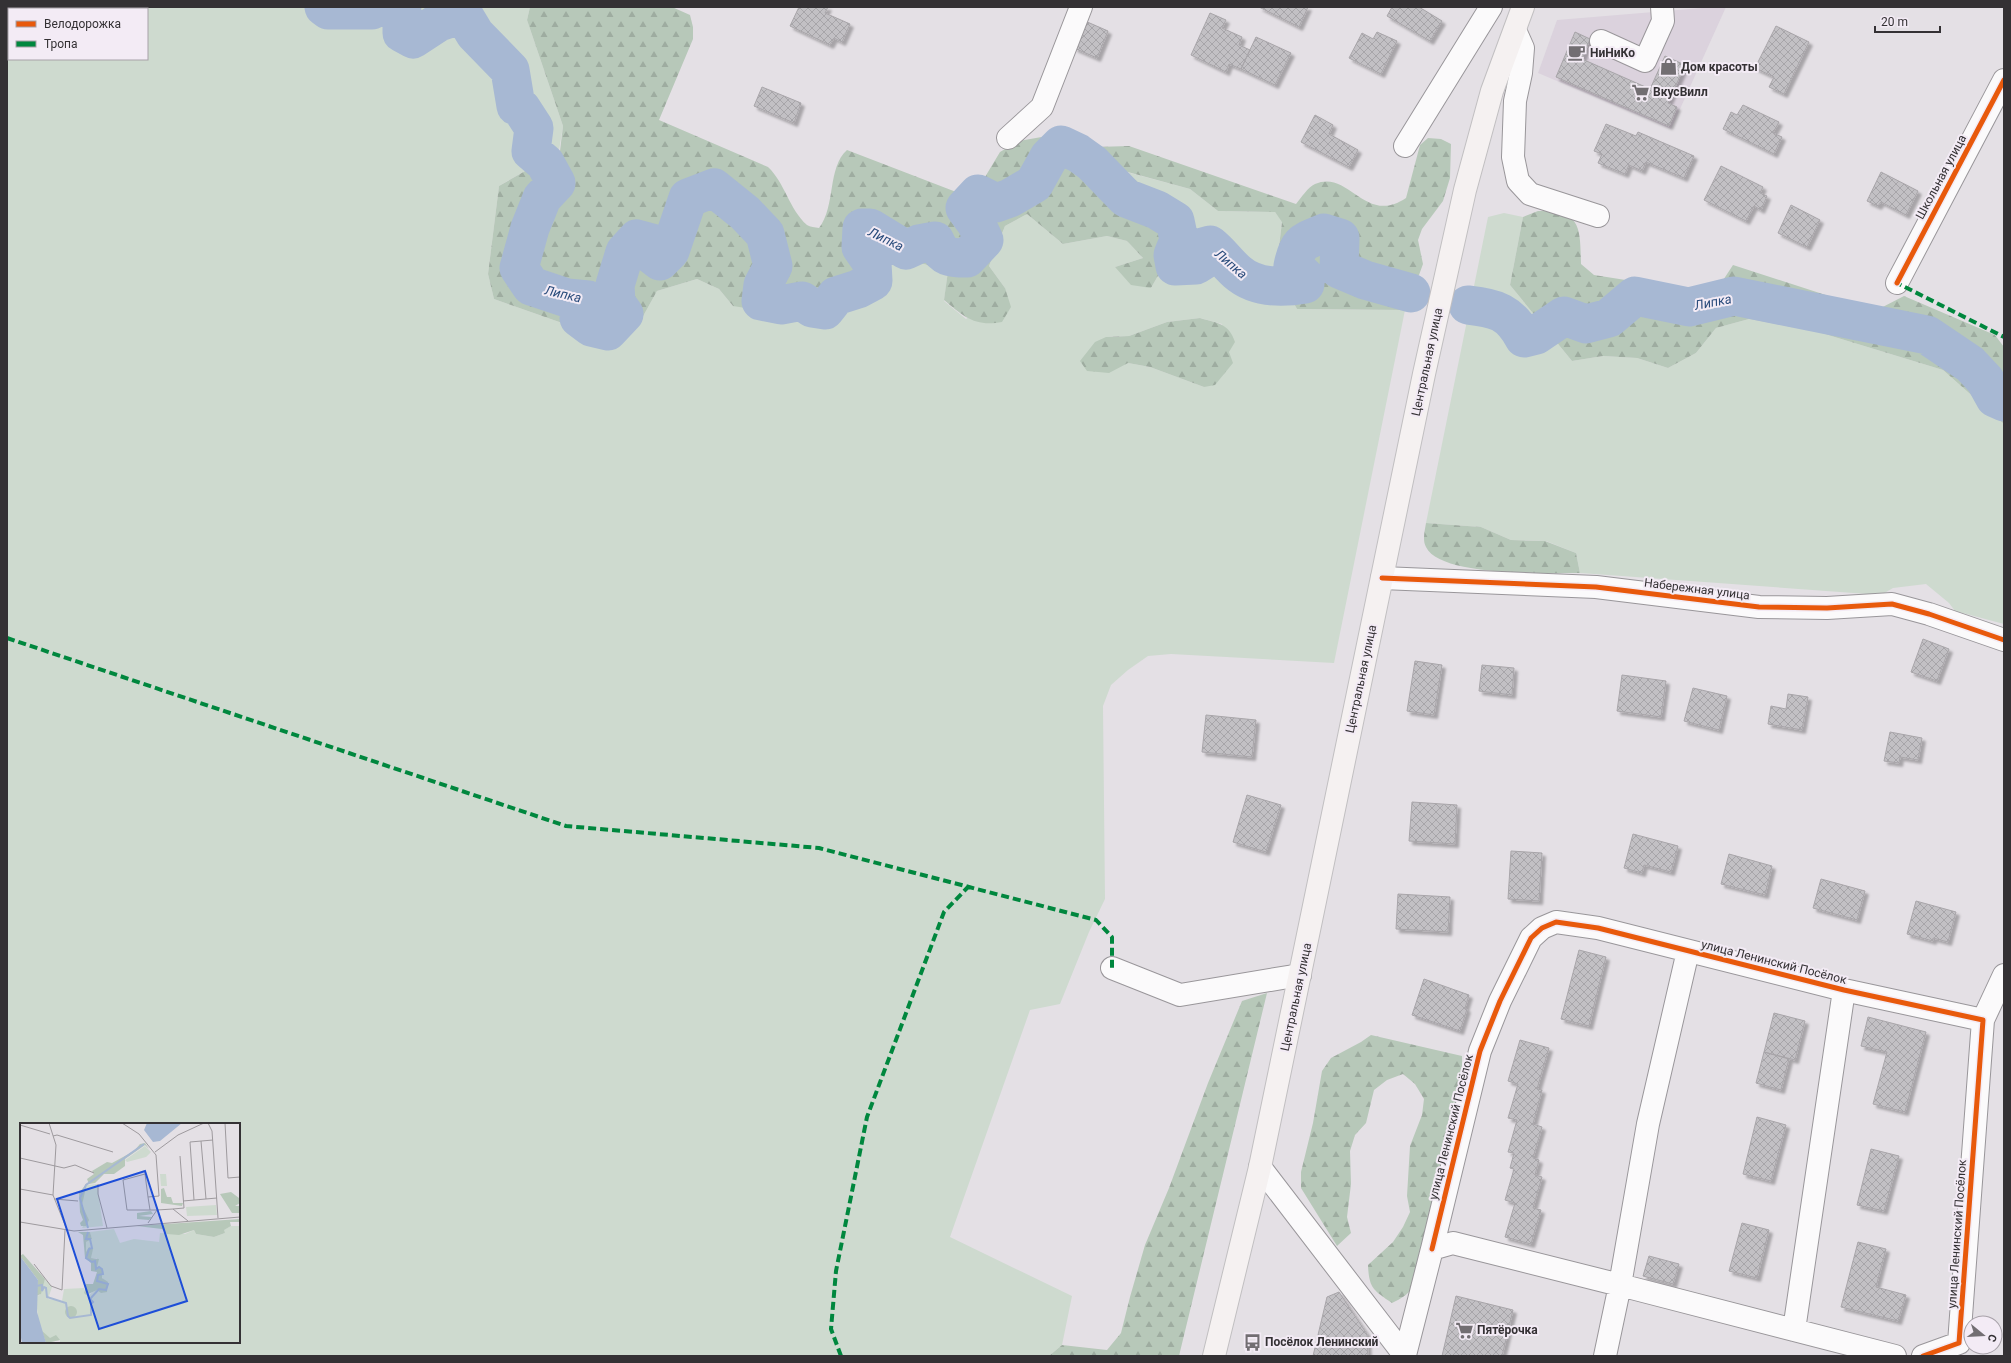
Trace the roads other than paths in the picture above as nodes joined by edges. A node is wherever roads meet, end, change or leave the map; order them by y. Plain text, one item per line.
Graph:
1 (1081, 7) edge
2 (1491, 7) edge
3 (1523, 7) edge
4 (1662, 7) edge
5 (1515, 30) junction
6 (1601, 41) dead end
7 (2004, 80) edge
8 (1008, 138) dead end
9 (1404, 146) dead end
10 (1598, 216) dead end
11 (1897, 283) dead end
12 (1382, 578) junction
13 (2004, 640) edge
14 (1688, 951) junction
15 (1112, 968) dead end
16 (1300, 975) junction
17 (2004, 975) edge
18 (1844, 990) junction
19 (1983, 1020) junction
20 (1260, 1167) junction
21 (1432, 1248) junction
22 (1620, 1285) junction
23 (1794, 1330) junction
24 (1405, 1355) edge
25 (1214, 1356) edge
26 (1605, 1356) edge
27 (1895, 1356) edge
28 (1923, 1356) edge

1 - 8 street
2 - 9 street
3 - 5 main road, Центральная улица
4 - 6 street
5 - 10 street
5 - 12 main road, Центральная улица
7 - 11 street, Школьная улица
12 - 13 street, Набережная улица
12 - 16 main road, Центральная улица
14 - 18 street, улица Ленинский Посёлок
14 - 21 street, улица Ленинский Посёлок
14 - 22 street
15 - 16 street
16 - 20 main road, Центральная улица
17 - 19 street
18 - 19 street, улица Ленинский Посёлок
18 - 23 street
19 - 28 street, улица Ленинский Посёлок
20 - 24 street
20 - 25 main road, Центральная улица
21 - 22 street
21 - 24 street, улица Ленинский Посёлок
22 - 23 street
22 - 26 street
23 - 27 street

